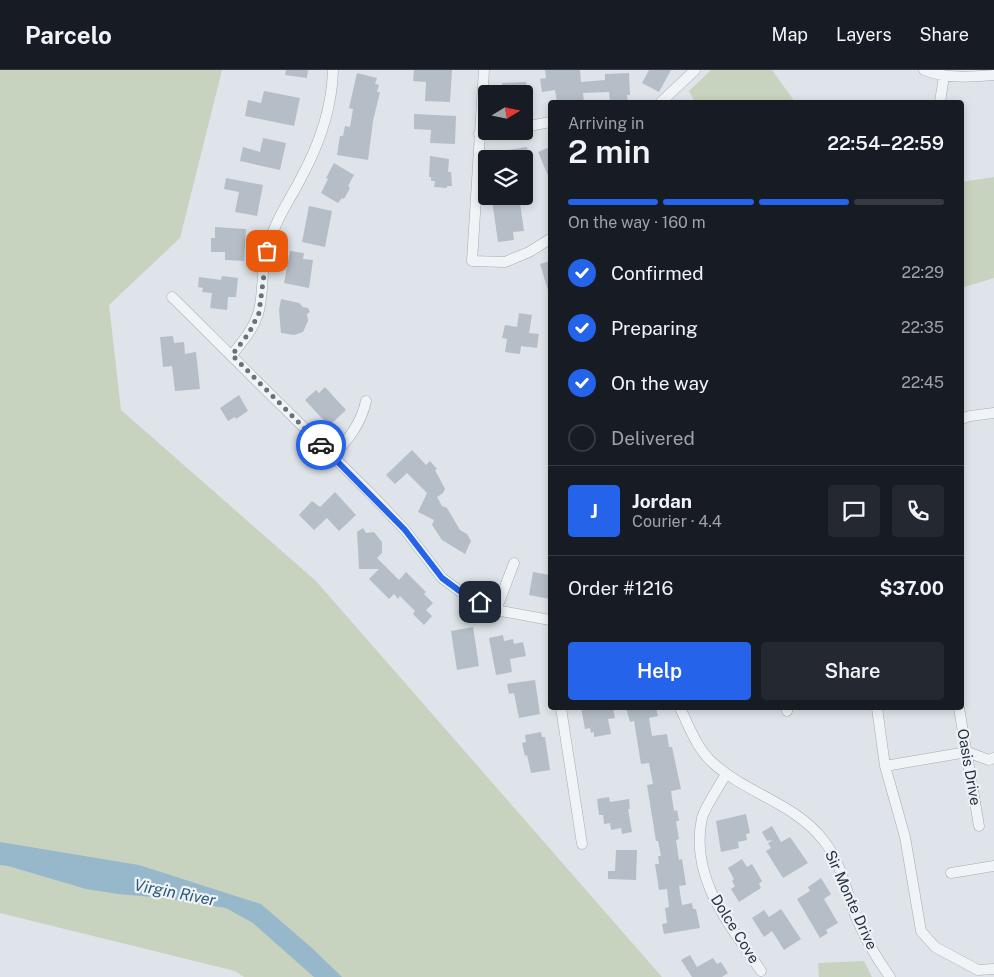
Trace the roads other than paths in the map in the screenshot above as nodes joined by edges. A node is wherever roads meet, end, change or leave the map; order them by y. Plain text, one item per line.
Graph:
1 (333, 70) edge
2 (484, 70) edge
3 (695, 70) edge
4 (924, 70) edge
5 (994, 75) edge
6 (944, 76) junction
7 (483, 85) edge
8 (663, 100) edge
9 (940, 100) edge
10 (548, 122) edge
11 (533, 126) edge
12 (479, 140) edge
13 (548, 240) edge
14 (172, 297) dead end
15 (232, 355) junction
16 (366, 401) dead end
17 (994, 413) edge
18 (964, 418) edge
19 (332, 456) junction
20 (514, 563) dead end
21 (496, 610) junction
22 (548, 620) edge
23 (561, 710) edge
24 (681, 710) edge
25 (877, 710) edge
26 (959, 710) edge
27 (966, 752) junction
28 (994, 758) edge
29 (885, 766) junction
30 (726, 774) junction
31 (979, 826) dead end
32 (582, 844) dead end
33 (994, 866) edge
34 (951, 873) dead end
35 (994, 969) edge
36 (761, 971) dead end
37 (890, 977) edge

1 - 15 street
2 - 7 street
3 - 8 street
4 - 6 street
5 - 6 street
6 - 9 street
10 - 11 street
12 - 13 street
14 - 15 street
15 - 19 street
16 - 19 street
17 - 18 street
19 - 21 street
20 - 21 street
21 - 22 street
23 - 32 street
24 - 30 street, Sir Monte Drive
25 - 29 street
26 - 27 street, Oasis Drive
27 - 28 street
27 - 29 street
27 - 31 street, Oasis Drive
29 - 35 street
30 - 36 street, Dolce Cove
30 - 37 street, Sir Monte Drive
33 - 34 street

